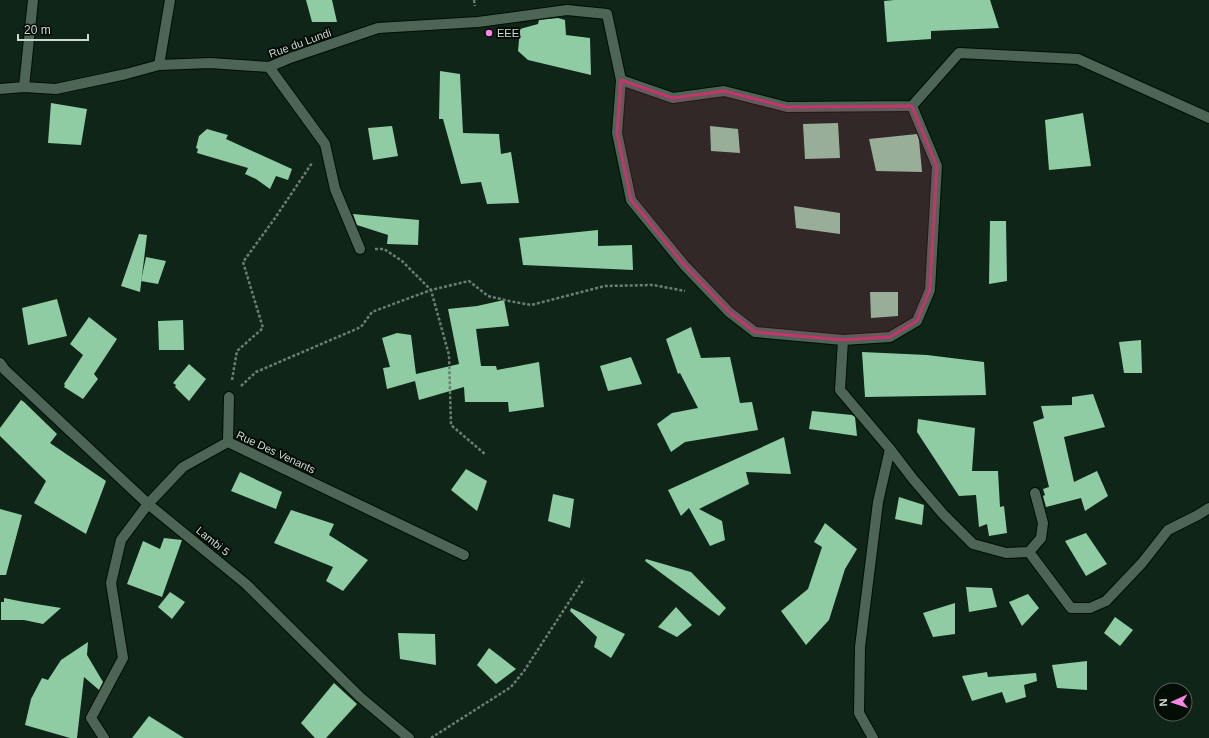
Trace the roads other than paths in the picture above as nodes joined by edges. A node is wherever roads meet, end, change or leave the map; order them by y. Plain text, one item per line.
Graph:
1 (33, 0) edge
2 (170, 0) edge
3 (159, 65) junction
4 (269, 68) junction
5 (621, 80) junction
6 (24, 87) junction
7 (0, 88) edge
8 (912, 106) junction
9 (1209, 118) edge
10 (360, 249) road end
11 (844, 340) junction
12 (0, 363) edge
13 (229, 397) road end
14 (228, 442) junction
15 (890, 449) junction
16 (1035, 493) dead end
17 (148, 504) junction
18 (1209, 508) edge
19 (1029, 552) junction
20 (464, 555) dead end
21 (104, 738) edge
22 (410, 738) edge
23 (873, 738) edge

1 - 6 street
2 - 3 street
3 - 4 street, Rue du Lundi
3 - 6 street, Rue du Lundi
4 - 5 street, Rue du Lundi
4 - 10 street
5 - 8 street
5 - 11 street
6 - 7 street, Rue du Lundi
8 - 9 street
8 - 11 street
11 - 15 street
12 - 17 street, Lambi 5
13 - 14 street
14 - 17 street, Rue Des Venants
14 - 20 street, Rue Des Venants
15 - 19 street
15 - 23 street
16 - 19 street
17 - 21 street, Rue Des Venants
17 - 22 street, Lambi 5
18 - 19 street

